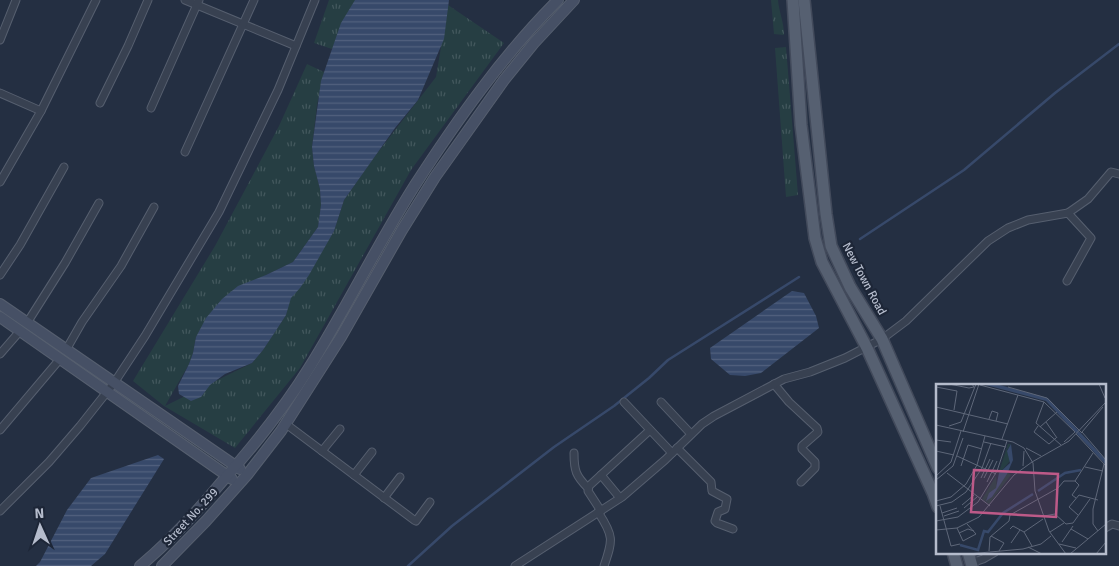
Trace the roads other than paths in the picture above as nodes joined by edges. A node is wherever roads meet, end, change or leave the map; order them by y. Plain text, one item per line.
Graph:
1 (16, 0) edge
2 (96, 0) edge
3 (148, 0) edge
4 (185, 0) edge
5 (254, 0) edge
6 (315, 0) edge
7 (558, 0) edge
8 (574, 0) edge
9 (793, 0) edge
10 (804, 0) edge
11 (198, 3) edge
12 (243, 24) junction
13 (524, 35) junction
14 (0, 40) edge
15 (534, 43) junction
16 (296, 46) junction
17 (0, 93) edge
18 (100, 103) dead end
19 (151, 108) dead end
20 (42, 111) junction
21 (185, 152) dead end
22 (64, 167) dead end
23 (1119, 174) edge
24 (0, 182) edge
25 (100, 203) dead end
26 (154, 207) dead end
27 (1068, 213) junction
28 (0, 275) edge
29 (1067, 281) dead end
30 (0, 304) edge
31 (0, 317) edge
32 (27, 323) junction
33 (20, 331) junction
34 (882, 340) junction
35 (867, 348) junction
36 (0, 354) edge
37 (63, 355) junction
38 (114, 383) junction
39 (774, 384) junction
40 (106, 392) junction
41 (624, 402) dead end
42 (661, 402) dead end
43 (286, 424) junction
44 (340, 429) dead end
45 (0, 430) edge
46 (650, 430) junction
47 (691, 434) junction
48 (674, 450) junction
49 (322, 451) junction
50 (372, 452) dead end
51 (574, 453) dead end
52 (936, 463) edge
53 (237, 466) junction
54 (247, 475) junction
55 (354, 475) junction
56 (601, 475) junction
57 (228, 476) junction
58 (400, 477) dead end
59 (801, 482) dead end
60 (238, 484) junction
61 (588, 488) junction
62 (384, 498) junction
63 (620, 498) junction
64 (430, 502) dead end
65 (936, 503) edge
66 (0, 511) edge
67 (600, 511) junction
68 (1119, 526) edge
69 (1106, 527) edge
70 (733, 529) dead end
71 (992, 554) edge
72 (970, 560) edge
73 (140, 566) edge
74 (162, 566) edge
75 (515, 566) edge
76 (604, 566) edge

1 - 14 street
2 - 20 street
3 - 18 street
4 - 11 street
5 - 12 street
6 - 16 street
7 - 13 street
8 - 15 street, Street No. 299
9 - 35 main road
10 - 34 main road, New Town Road
11 - 12 street
11 - 19 street
12 - 16 street
12 - 21 street
13 - 15 street
13 - 53 street
15 - 43 street, Street No. 299
16 - 38 street
17 - 20 street
20 - 24 street
22 - 28 street
23 - 27 street
25 - 32 street
26 - 37 street
27 - 29 street
27 - 34 street
30 - 32 street
31 - 33 street
32 - 37 street
33 - 36 street
33 - 37 street
34 - 35 street
34 - 52 main road, New Town Road
35 - 39 street
35 - 65 main road
37 - 38 street
37 - 40 street
37 - 45 street
38 - 40 street
38 - 53 street
39 - 47 street
39 - 59 street
40 - 57 street
40 - 66 street
41 - 46 street
42 - 47 street
43 - 49 street
43 - 54 street, Street No. 299
44 - 49 street
46 - 48 street
46 - 56 street
47 - 48 street
48 - 63 street
48 - 70 street
49 - 55 street
50 - 55 street
51 - 61 street
53 - 54 street
53 - 57 street
54 - 60 street, Street No. 299
55 - 62 street
56 - 61 street
56 - 63 street
57 - 60 street
57 - 73 street
58 - 62 street
60 - 74 street, Street No. 299
61 - 67 street
62 - 64 street
63 - 67 street
67 - 75 street
67 - 76 street
68 - 69 street
71 - 72 street

